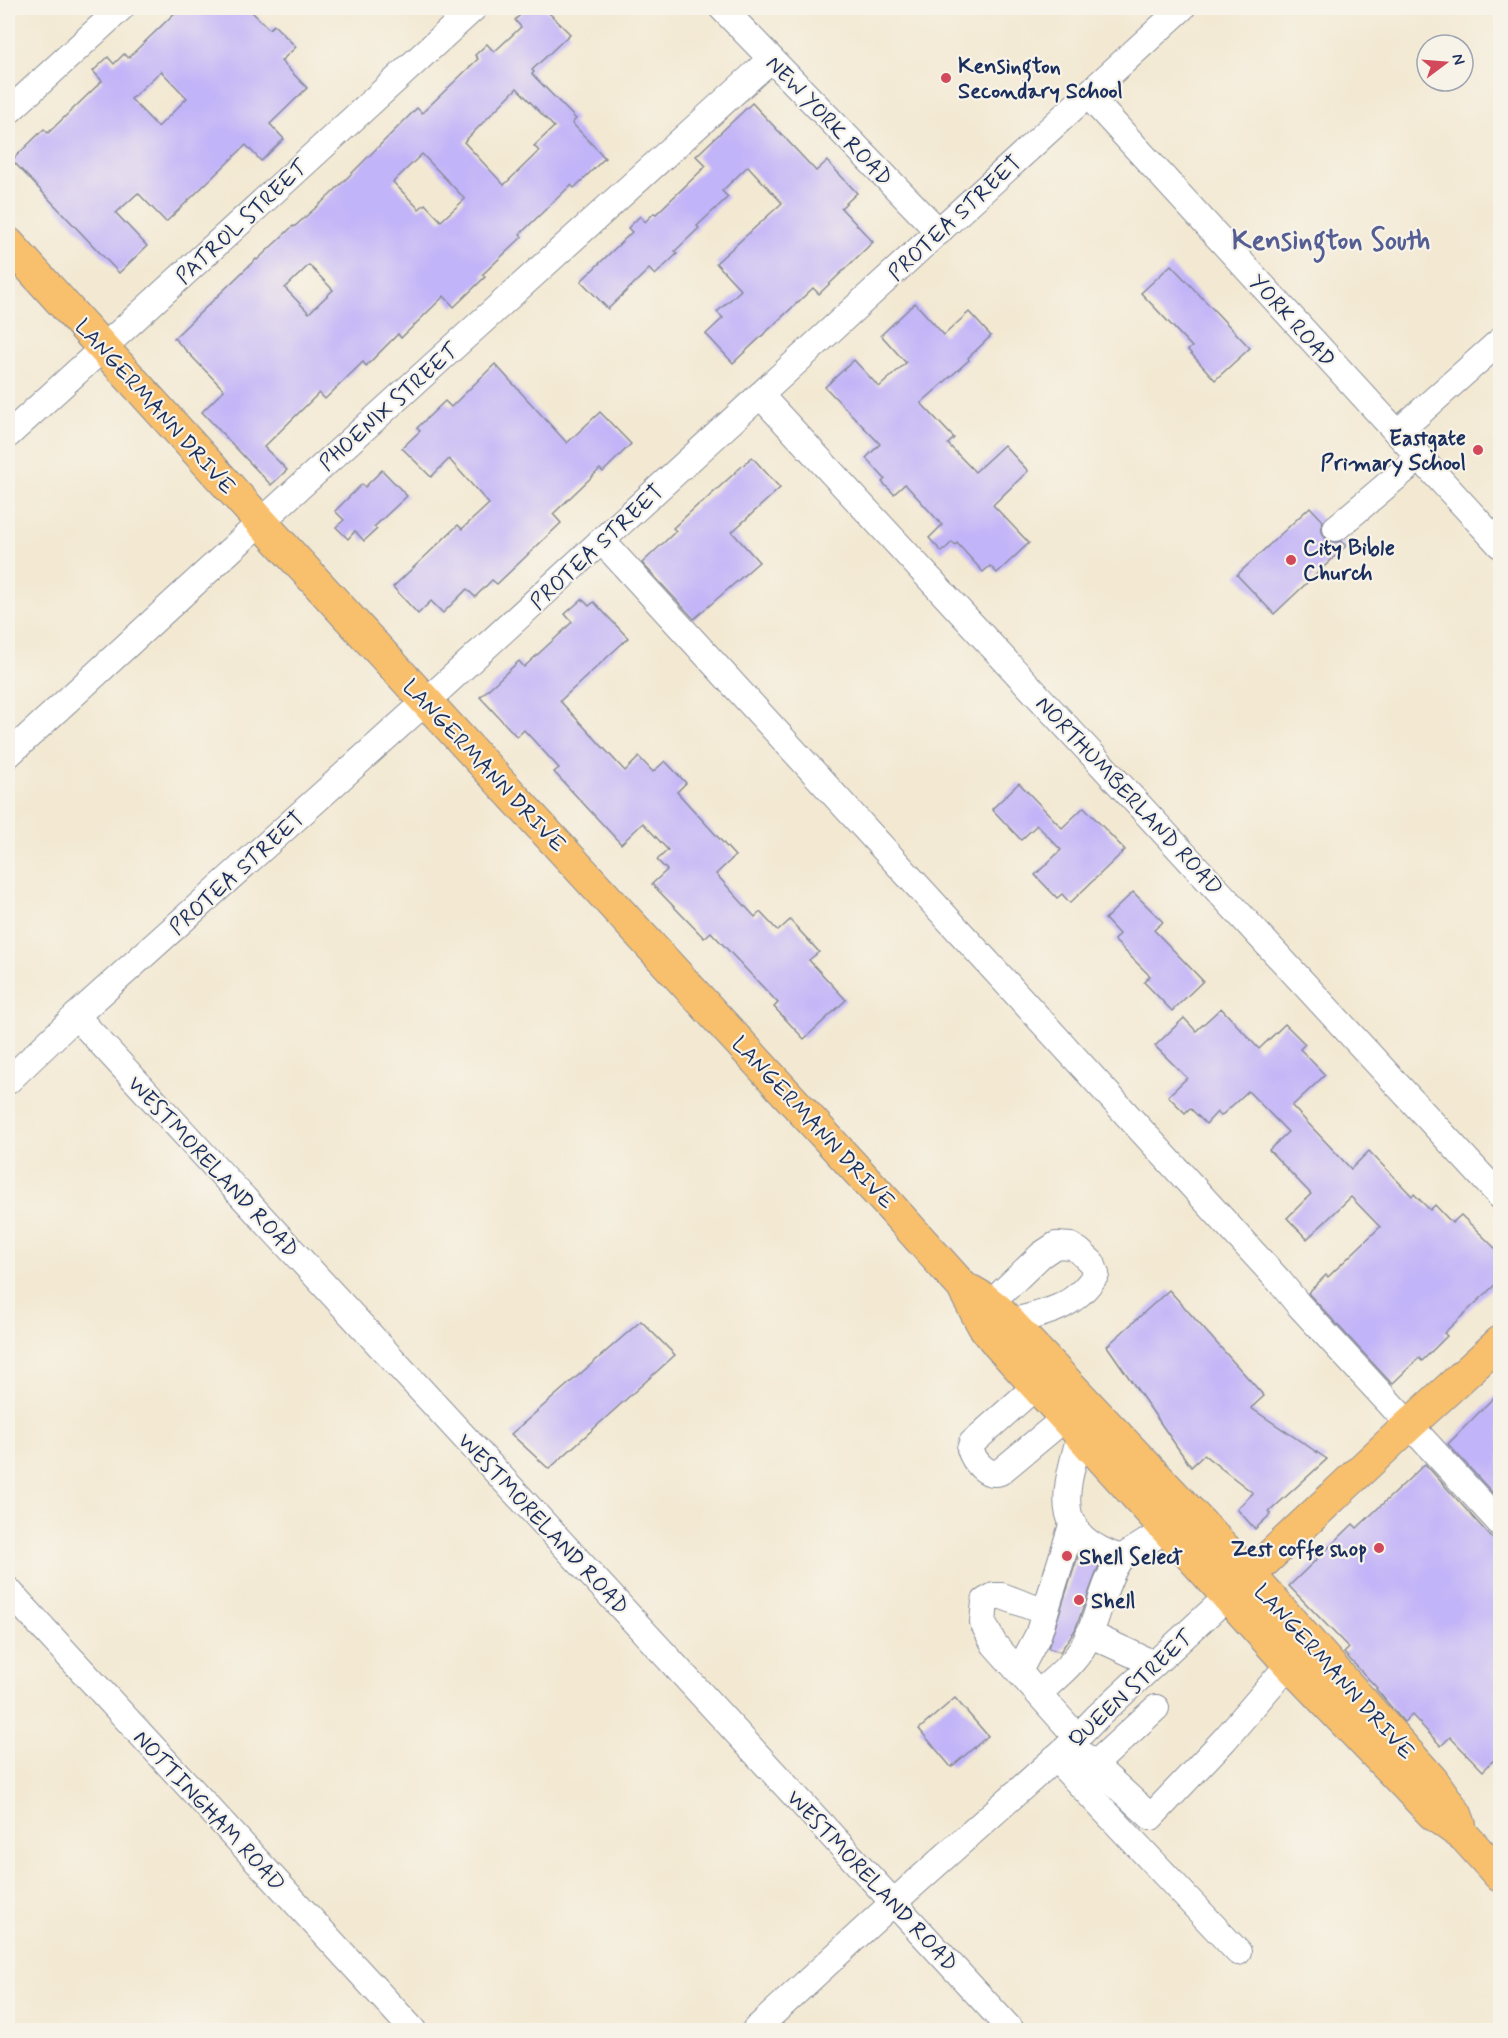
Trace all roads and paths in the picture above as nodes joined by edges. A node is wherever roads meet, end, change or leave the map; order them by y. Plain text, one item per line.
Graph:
1 (121, 8) edge
2 (474, 8) edge
3 (722, 8) edge
4 (1182, 8) edge
5 (771, 59) junction
6 (1087, 94) junction
7 (8, 112) edge
8 (939, 232) junction
9 (8, 243) edge
10 (1500, 341) edge
11 (103, 347) junction
12 (760, 395) junction
13 (1397, 434) junction
14 (8, 435) edge
15 (1420, 457) junction
16 (261, 522) junction
17 (1336, 528) dead end
18 (602, 541) junction
19 (1500, 545) edge
20 (426, 701) junction
21 (8, 755) edge
22 (76, 1016) junction
23 (8, 1081) edge
24 (1500, 1196) edge
25 (962, 1286) junction
26 (1500, 1342) edge
27 (1036, 1386) junction
28 (1409, 1425) junction
29 (1072, 1426) junction
30 (1073, 1522) junction
31 (1500, 1523) edge
32 (1167, 1529) junction
33 (1121, 1558) junction
34 (1239, 1586) junction
35 (8, 1590) edge
36 (1045, 1611) junction
37 (1089, 1634) junction
38 (1154, 1664) junction
39 (1289, 1664) junction
40 (1019, 1671) junction
41 (1039, 1693) junction
42 (1156, 1708) dead end
43 (1068, 1746) junction
44 (1094, 1765) junction
45 (1465, 1837) junction
46 (1500, 1876) edge
47 (894, 1902) junction
48 (1238, 1952) dead end
49 (413, 2031) edge
50 (755, 2031) edge
51 (1011, 2031) edge

1 - 7 street
2 - 11 street, PATROL STREET
3 - 5 street, NEW YORK ROAD
4 - 6 street, PROTEA STREET
5 - 8 street, NEW YORK ROAD
5 - 16 street, PHOENIX STREET
6 - 8 street, PROTEA STREET
6 - 13 street, YORK ROAD
8 - 12 street, PROTEA STREET
9 - 11 main road, LANGERMANN DRIVE
10 - 13 street
11 - 14 street, PATROL STREET
11 - 16 main road, LANGERMANN DRIVE
12 - 18 street, PROTEA STREET
12 - 24 street, NORTHUMBERLAND ROAD
13 - 15 street, YORK ROAD
15 - 17 street
15 - 19 street, YORK ROAD
16 - 20 main road, LANGERMANN DRIVE
16 - 21 street, PHOENIX STREET
18 - 20 street, PROTEA STREET
18 - 28 street
20 - 22 street, PROTEA STREET
20 - 25 main road, LANGERMANN DRIVE
22 - 23 street, PROTEA STREET
22 - 47 street, WESTMORELAND ROAD
25 - 27 main road, LANGERMANN DRIVE
25 - 34 main road, LANGERMANN DRIVE
26 - 28 main road, QUEEN STREET
27 - 29 main road, LANGERMANN DRIVE
27 - 29 street
28 - 31 street
28 - 34 main road, QUEEN STREET
29 - 30 street
29 - 32 main road, LANGERMANN DRIVE
30 - 33 street
30 - 36 street
32 - 33 street
32 - 34 main road, LANGERMANN DRIVE
33 - 37 street
34 - 38 street, QUEEN STREET
34 - 39 main road, LANGERMANN DRIVE
34 - 45 main road, LANGERMANN DRIVE
35 - 49 street, NOTTINGHAM ROAD
36 - 40 street
36 - 40 street
37 - 38 street
37 - 41 street
38 - 43 street, QUEEN STREET
39 - 44 street
39 - 45 main road, LANGERMANN DRIVE
40 - 41 street
41 - 43 street
42 - 44 street
43 - 44 street
43 - 47 street, QUEEN STREET
43 - 48 street
45 - 46 main road, LANGERMANN DRIVE
47 - 50 street, QUEEN STREET
47 - 51 street, WESTMORELAND ROAD

